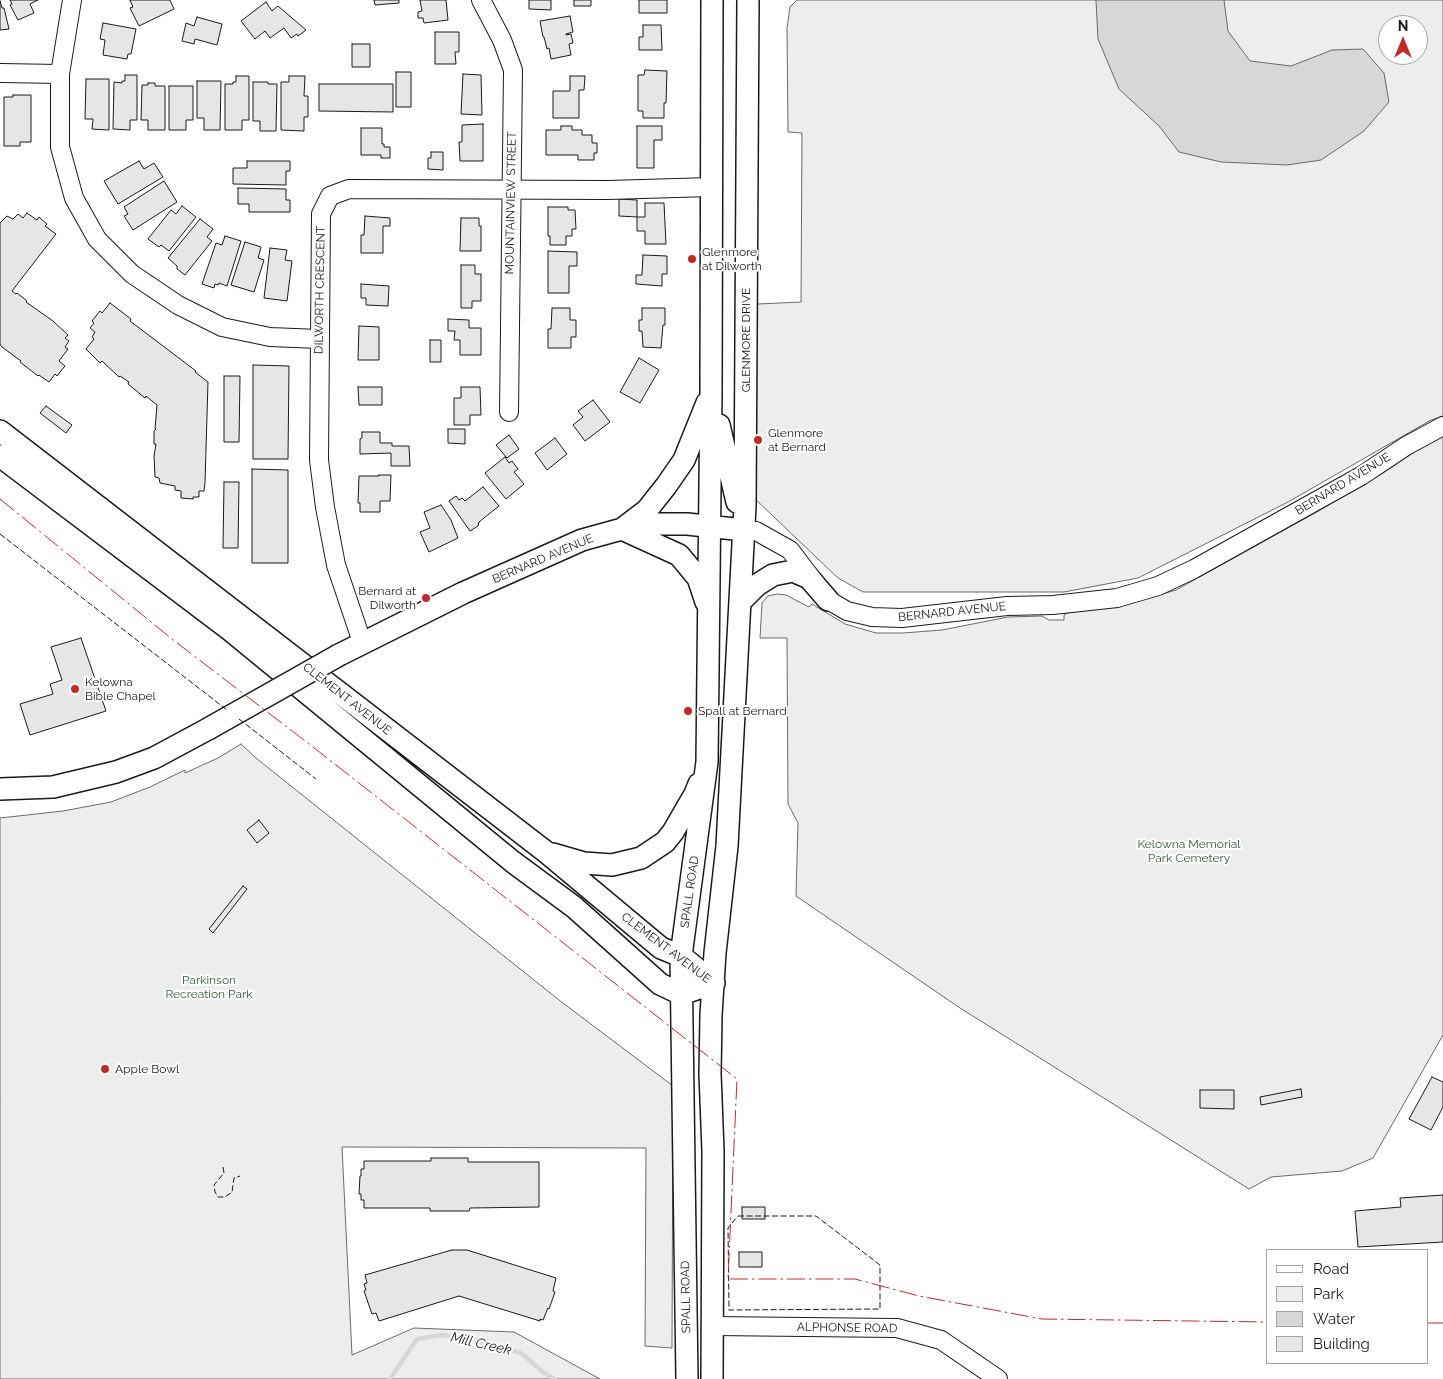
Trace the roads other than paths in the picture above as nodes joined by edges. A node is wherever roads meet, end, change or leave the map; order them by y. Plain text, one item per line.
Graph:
1 (72, 0) edge
2 (481, 0) edge
3 (712, 0) edge
4 (748, 0) edge
5 (0, 73) edge
6 (60, 74) junction
7 (711, 187) junction
8 (511, 189) junction
9 (319, 339) junction
10 (711, 393) junction
11 (509, 412) dead end
12 (1443, 426) edge
13 (0, 431) edge
14 (0, 456) edge
15 (710, 526) junction
16 (622, 529) junction
17 (744, 530) junction
18 (828, 600) junction
19 (741, 601) junction
20 (709, 611) junction
21 (362, 642) junction
22 (708, 762) junction
23 (0, 789) edge
24 (546, 852) junction
25 (681, 956) junction
26 (714, 983) junction
27 (681, 994) junction
28 (712, 1326) junction
29 (687, 1379) edge
30 (712, 1379) edge
31 (998, 1379) edge

1 - 6 street
2 - 8 street, MOUNTAINVIEW STREET
3 - 7 main road
4 - 17 main road, GLENMORE DRIVE
5 - 6 street
6 - 9 street
7 - 8 street, DILWORTH CRESCENT
7 - 10 main road
8 - 9 street, DILWORTH CRESCENT
8 - 11 street, MOUNTAINVIEW STREET
9 - 21 street, DILWORTH CRESCENT
10 - 15 main road
10 - 16 main road
10 - 17 main road
12 - 18 street, BERNARD AVENUE
13 - 24 main road, CLEMENT AVENUE
14 - 27 main road, CLEMENT AVENUE
15 - 16 main road, BERNARD AVENUE
15 - 17 main road, BERNARD AVENUE
15 - 20 main road, SPALL ROAD
16 - 20 main road
16 - 21 main road, BERNARD AVENUE
17 - 18 street, BERNARD AVENUE
17 - 19 main road, SPALL ROAD
18 - 19 main road
19 - 26 main road, SPALL ROAD
20 - 22 main road, SPALL ROAD
21 - 23 main road, BERNARD AVENUE, bridge
22 - 24 main road
22 - 25 main road, SPALL ROAD
24 - 25 main road, CLEMENT AVENUE
25 - 26 main road, CLEMENT AVENUE
25 - 27 main road, SPALL ROAD
26 - 27 main road, CLEMENT AVENUE
26 - 28 main road, SPALL ROAD
27 - 29 main road, SPALL ROAD
28 - 30 main road, SPALL ROAD
28 - 31 street, ALPHONSE ROAD

